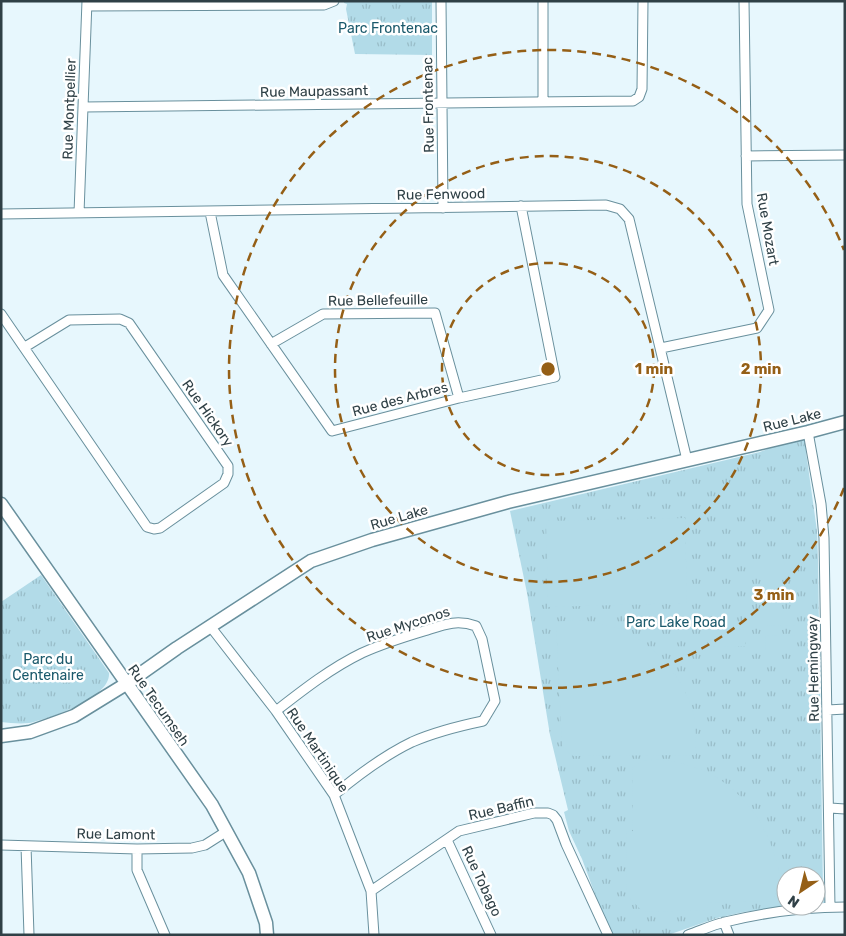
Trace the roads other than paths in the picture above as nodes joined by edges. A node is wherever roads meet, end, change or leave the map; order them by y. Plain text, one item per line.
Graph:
1 (334, 1) edge
2 (441, 1) edge
3 (543, 1) edge
4 (643, 1) edge
5 (744, 1) edge
6 (87, 4) edge
7 (543, 101) junction
8 (442, 104) junction
9 (84, 107) junction
10 (845, 155) edge
11 (746, 156) junction
12 (521, 206) junction
13 (443, 208) junction
14 (210, 212) junction
15 (79, 213) junction
16 (1, 214) edge
17 (1, 314) edge
18 (271, 344) junction
19 (24, 347) junction
20 (660, 348) junction
21 (459, 398) junction
22 (845, 422) edge
23 (808, 432) junction
24 (687, 460) junction
25 (1, 504) edge
26 (210, 626) junction
27 (126, 684) junction
28 (845, 709) edge
29 (828, 710) junction
30 (276, 711) junction
31 (1, 736) edge
32 (334, 795) junction
33 (830, 808) junction
34 (845, 809) edge
35 (227, 832) junction
36 (447, 840) junction
37 (1, 845) edge
38 (26, 846) junction
39 (137, 849) junction
40 (371, 891) junction
41 (830, 907) junction
42 (845, 907) edge
43 (724, 922) junction
44 (29, 935) edge
45 (165, 935) edge
46 (267, 935) edge
47 (374, 935) edge
48 (491, 935) edge
49 (608, 935) edge
50 (688, 935) edge
51 (729, 935) edge

1 - 6 street, Rue Montpellier
2 - 8 street, Rue Frontenac
3 - 7 street
4 - 7 street, Rue Maupassant
5 - 11 street, Rue Mozart
6 - 9 street, Rue Montpellier
7 - 8 street, Rue Maupassant
8 - 9 street, Rue Maupassant
8 - 13 street, Rue Frontenac
9 - 15 street, Rue Montpellier
10 - 11 street
11 - 20 street, Rue Mozart
12 - 13 street, Rue Fenwood
12 - 20 street, Rue Fenwood
12 - 21 street, Rue des Arbres
13 - 14 street, Rue Fenwood
14 - 15 street, Rue Fenwood
14 - 18 street, Rue des Arbres
15 - 16 street, Rue Fenwood
17 - 19 street, Rue Hickory
18 - 21 street, Rue des Arbres
18 - 21 street, Rue Bellefeuille
19 - 19 street, Rue Hickory
20 - 24 street, Rue Fenwood
22 - 23 street, Rue Lake
23 - 24 street, Rue Lake
23 - 29 street, Rue Hemingway
24 - 26 street, Rue Lake
25 - 27 street, Rue Tecumseh
26 - 27 street, Rue Lake
26 - 30 street, Rue Martinique
27 - 31 street, Rue Lake
27 - 35 street, Rue Tecumseh
28 - 29 street
29 - 33 street, Rue Hemingway
30 - 32 street, Rue Martinique
30 - 32 street, Rue Myconos
32 - 40 street, Rue Martinique
33 - 34 street
33 - 41 street, Rue Hemingway
35 - 39 street, Rue Lamont
35 - 46 street, Rue Tecumseh
36 - 40 street, Rue Baffin
36 - 48 street, Rue Tobago
36 - 49 street, Rue Baffin
37 - 38 street, Rue Lamont
38 - 39 street, Rue Lamont
38 - 44 street
39 - 45 street
40 - 47 street, Rue Martinique
41 - 42 street
41 - 43 street
43 - 50 street
43 - 51 street

